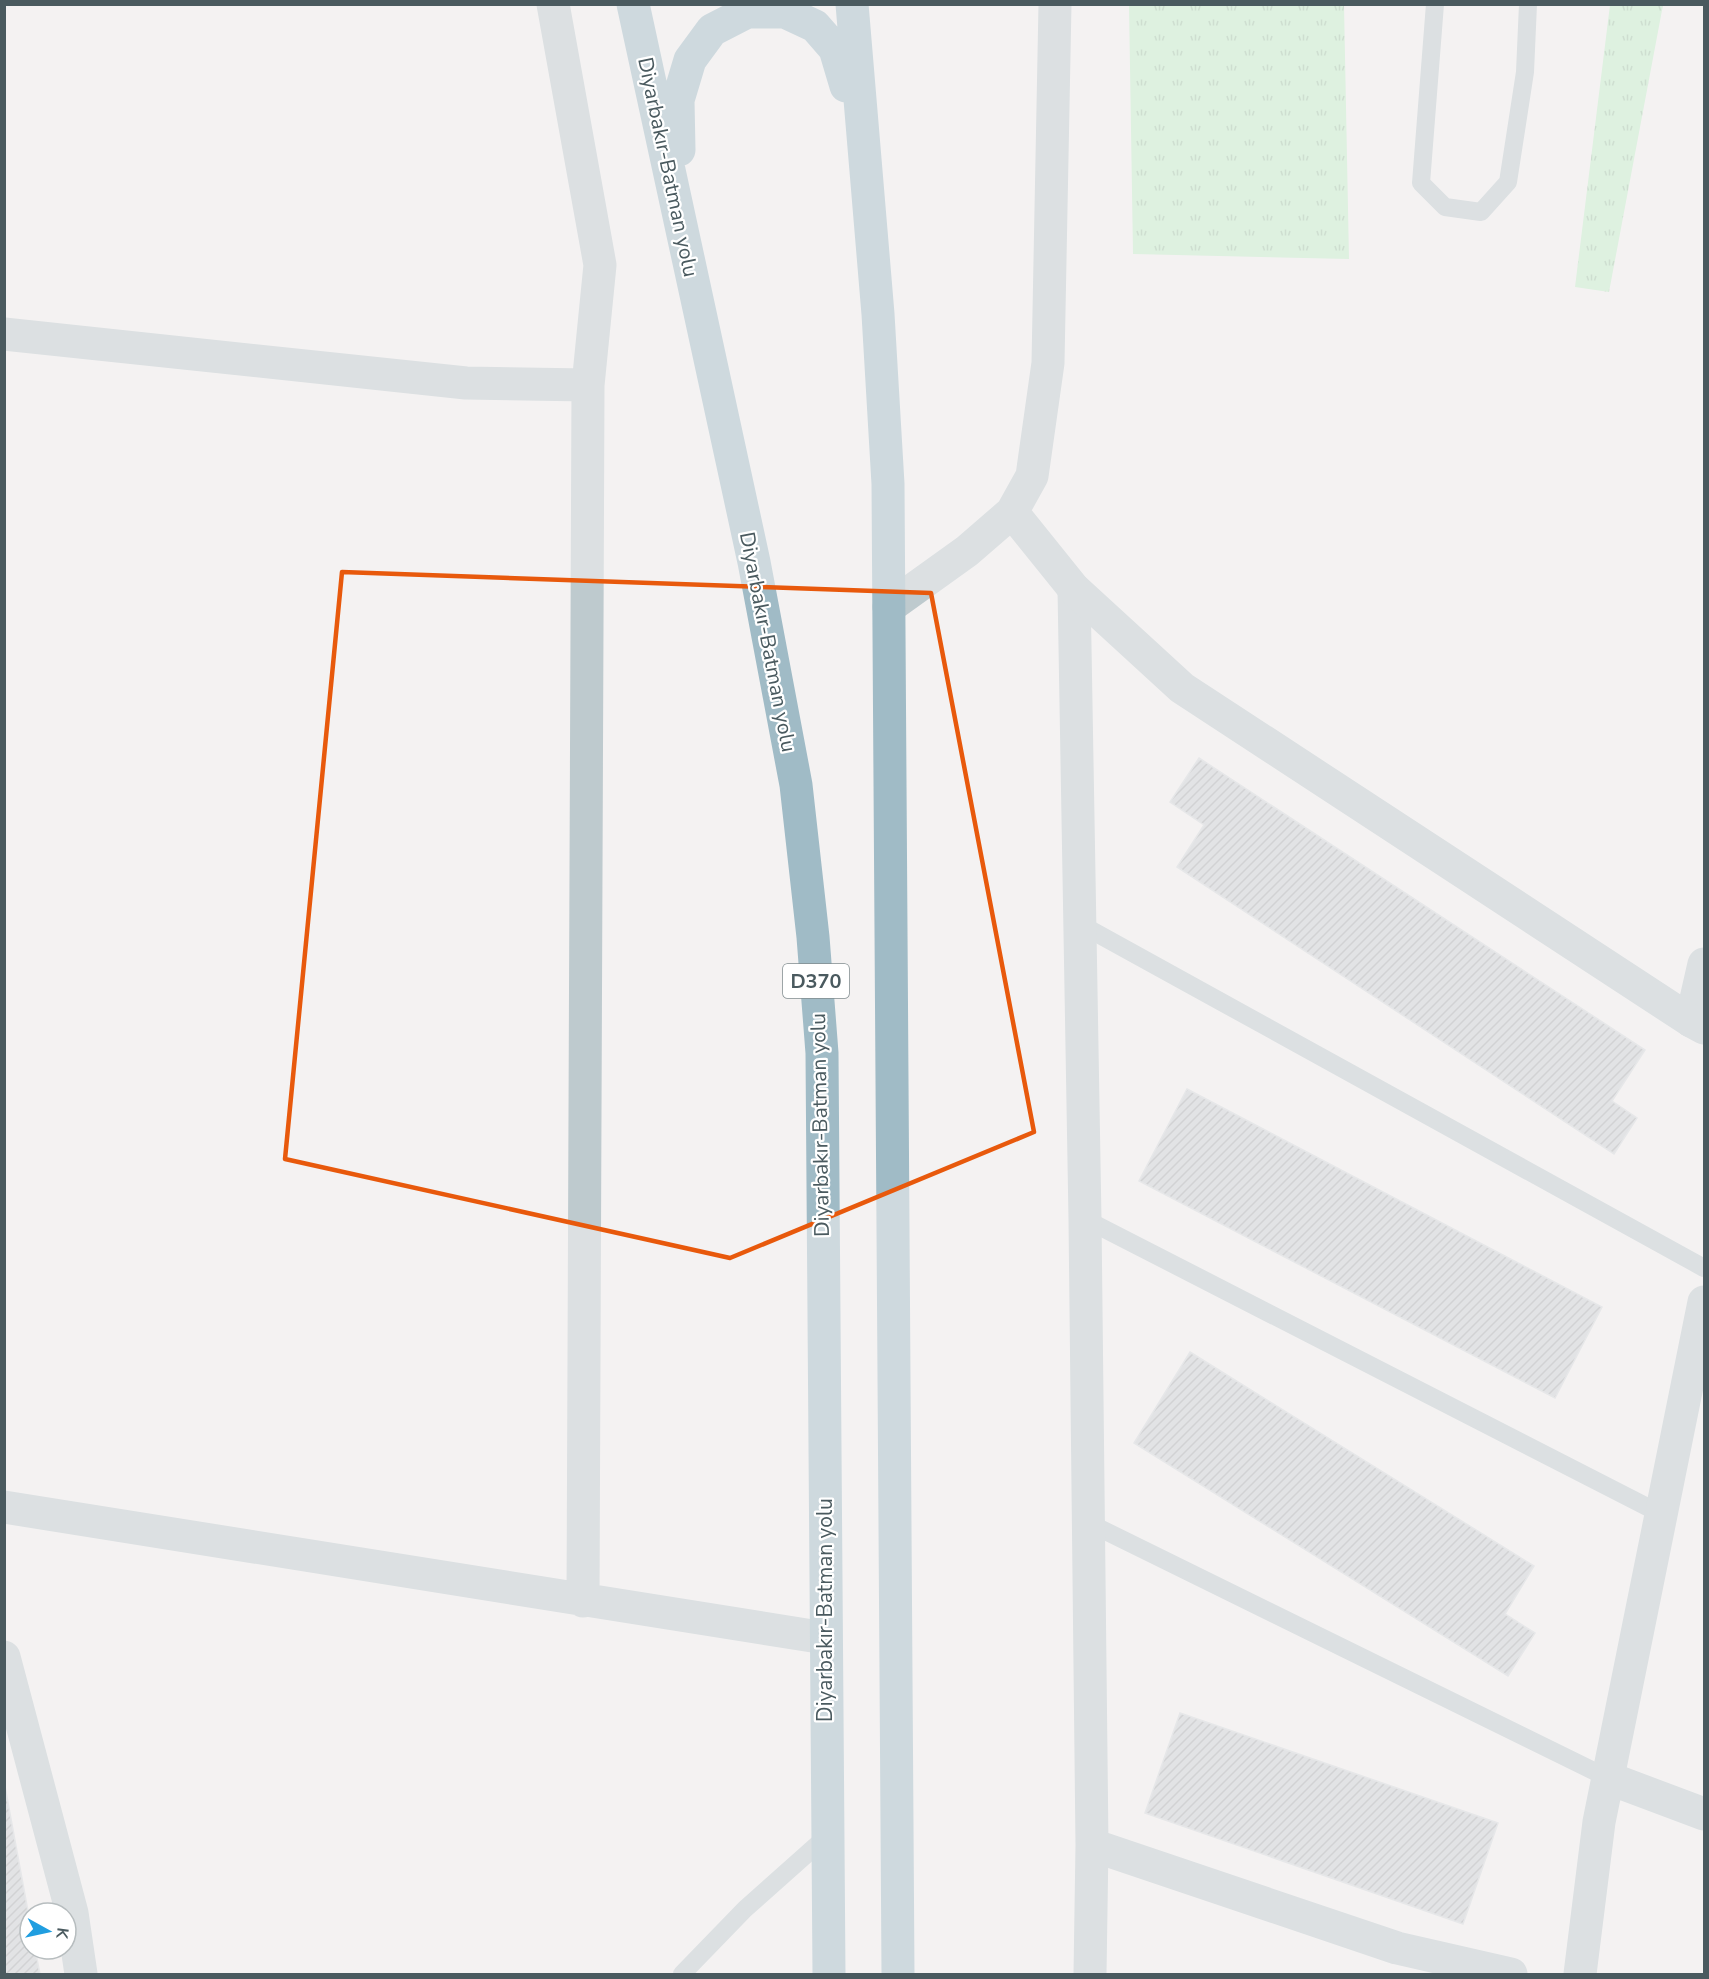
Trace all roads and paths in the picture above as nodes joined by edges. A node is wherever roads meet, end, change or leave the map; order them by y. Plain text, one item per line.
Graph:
1 (553, 4) edge
2 (633, 4) edge
3 (852, 4) edge
4 (1055, 4) edge
5 (1434, 4) edge
6 (1528, 4) edge
7 (864, 142) junction
8 (681, 227) junction
9 (4, 334) edge
10 (588, 385) junction
11 (1012, 512) junction
12 (1074, 589) junction
13 (889, 607) junction
14 (1080, 924) junction
15 (1704, 964) edge
16 (1698, 1024) edge
17 (1085, 1219) junction
18 (1704, 1268) edge
19 (1704, 1302) edge
20 (4, 1507) edge
21 (1661, 1514) junction
22 (1089, 1523) junction
23 (583, 1601) junction
24 (825, 1638) junction
25 (4, 1656) edge
26 (1608, 1778) junction
27 (1704, 1814) edge
28 (827, 1836) junction
29 (1092, 1845) junction
30 (81, 1974) edge
31 (682, 1974) edge
32 (829, 1974) edge
33 (898, 1974) edge
34 (1090, 1974) edge
35 (1510, 1974) edge
36 (1580, 1974) edge

1 - 10 street
2 - 8 highway, Diyarbakır-Batman yolu / D370
3 - 7 highway
4 - 11 street
5 - 6 lane
7 - 8 highway
7 - 13 highway
8 - 24 highway, Diyarbakır-Batman yolu / D370
9 - 10 street
10 - 23 street
11 - 12 street
11 - 13 street
12 - 14 street
12 - 16 street
13 - 33 highway
14 - 17 street
14 - 18 lane
15 - 16 street
17 - 21 lane
17 - 22 street
19 - 21 street
20 - 23 street
21 - 26 street
22 - 26 lane
22 - 29 street
23 - 24 street
24 - 28 highway, Diyarbakır-Batman yolu / D370
25 - 30 street
26 - 27 street
26 - 36 street
28 - 31 lane
28 - 32 highway, Diyarbakır-Batman yolu / D370
29 - 34 street
29 - 35 street

